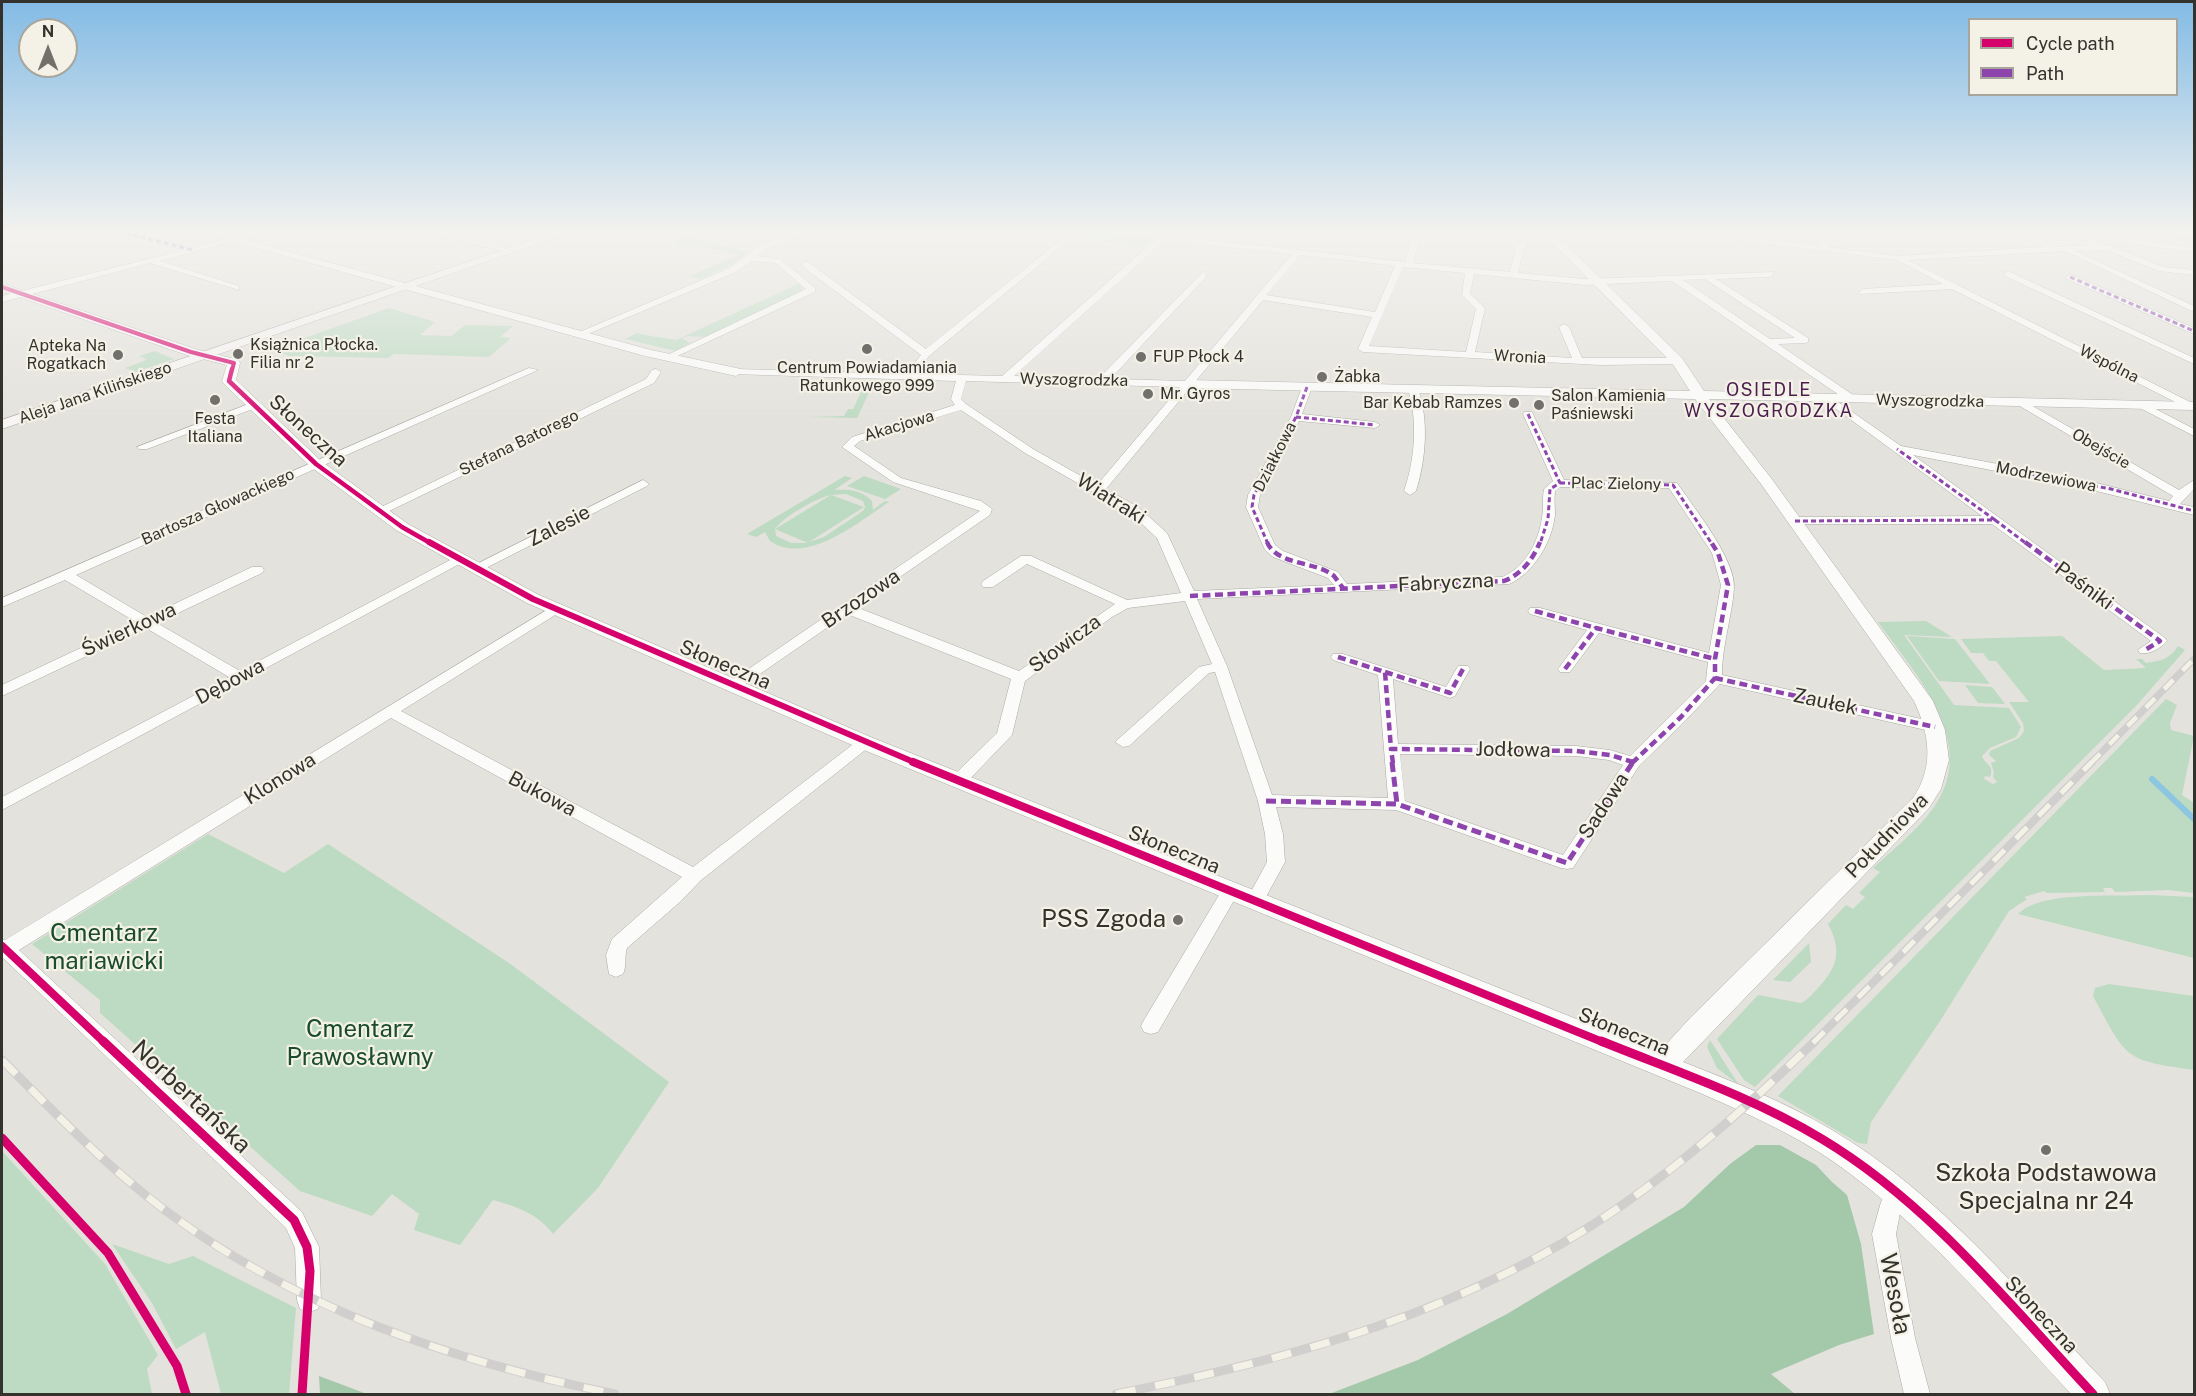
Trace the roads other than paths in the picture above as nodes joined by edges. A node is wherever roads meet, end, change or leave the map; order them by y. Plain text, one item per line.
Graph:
1 (33, 298) edge
2 (374, 298) edge
3 (448, 298) edge
4 (666, 298) edge
5 (794, 298) edge
6 (851, 298) edge
7 (994, 298) edge
8 (1095, 298) edge
9 (1181, 298) edge
10 (1259, 298) edge
11 (1267, 298) edge
12 (1385, 298) edge
13 (1470, 298) edge
14 (1615, 298) edge
15 (1704, 298) edge
16 (1740, 298) edge
17 (1980, 298) edge
18 (2060, 298) edge
19 (2118, 298) edge
20 (2170, 298) edge
21 (2181, 303) junction
22 (2194, 304) edge
23 (2194, 309) edge
24 (1376, 315) junction
25 (1635, 318) junction
26 (1564, 327) dead end
27 (2194, 332) edge
28 (580, 334) junction
29 (1770, 342) junction
30 (926, 354) junction
31 (1470, 354) junction
32 (204, 356) junction
33 (668, 357) junction
34 (1578, 360) junction
35 (2194, 361) edge
36 (1677, 362) junction
37 (533, 370) dead end
38 (656, 372) dead end
39 (736, 372) joint
40 (909, 377) junction
41 (962, 379) dead end
42 (1005, 379) junction
43 (1108, 381) junction
44 (1187, 384) junction
45 (1307, 387) junction
46 (1413, 389) junction
47 (1708, 395) junction
48 (1828, 398) junction
49 (1852, 399) junction
50 (2022, 403) junction
51 (254, 405) junction
52 (2142, 405) junction
53 (962, 406) junction
54 (2193, 406) edge
55 (1528, 414) dead end
56 (1296, 417) junction
57 (2, 425) edge
58 (1375, 425) dead end
59 (2194, 433) edge
60 (143, 447) dead end
61 (1897, 449) junction
62 (316, 464) junction
63 (1560, 483) junction
64 (2194, 483) edge
65 (644, 484) dead end
66 (1098, 490) junction
67 (1410, 491) dead end
68 (2177, 500) junction
69 (986, 509) joint
70 (379, 511) junction
71 (2194, 511) edge
72 (1795, 520) junction
73 (1995, 520) junction
74 (467, 564) junction
75 (257, 570) dead end
76 (66, 575) junction
77 (988, 584) dead end
78 (1343, 588) junction
79 (1190, 596) junction
80 (2, 603) edge
81 (1125, 604) junction
82 (555, 609) junction
83 (848, 609) junction
84 (1535, 611) dead end
85 (147, 622) junction
86 (1596, 627) junction
87 (2145, 650) dead end
88 (1338, 657) dead end
89 (1715, 659) junction
90 (1220, 666) junction
91 (1463, 669) dead end
92 (1565, 669) dead end
93 (1385, 672) junction
94 (240, 677) junction
95 (1020, 677) junction
96 (1714, 678) junction
97 (733, 686) junction
98 (2, 691) edge
99 (390, 711) junction
100 (1935, 727) junction
101 (866, 742) junction
102 (1122, 742) dead end
103 (1391, 749) junction
104 (1633, 762) junction
105 (959, 780) junction
106 (1266, 801) junction
107 (2, 804) edge
108 (1397, 804) junction
109 (694, 876) junction
110 (1231, 890) junction
111 (1256, 901) junction
112 (3, 947) edge
113 (616, 969) dead end
114 (1151, 1026) dead end
115 (1664, 1065) junction
116 (1898, 1194) junction
117 (309, 1300) dead end
118 (1917, 1395) edge
119 (2094, 1395) edge

1 - 32 street
2 - 32 main road, Aleja Jana Kilińskiego
3 - 28 street
4 - 28 street
5 - 33 street
6 - 30 street
7 - 30 street
8 - 42 street
9 - 43 street
10 - 44 street
11 - 24 street
12 - 24 street
13 - 31 street
14 - 25 street
15 - 29 street
16 - 29 street
17 - 54 street, Wspólna
18 - 35 street
19 - 27 street
20 - 21 street
21 - 22 street
21 - 23 street
24 - 31 street, Wronia
25 - 36 street
25 - 47 street
26 - 34 street
28 - 33 street
29 - 49 street
30 - 40 street
31 - 34 street, Wronia
32 - 51 street, Słoneczna
32 - 57 main road, Aleja Jana Kilińskiego
33 - 39 street
34 - 36 street, Wronia
36 - 47 street
37 - 62 street, Bartosza Głowackiego
38 - 70 street, Stefana Batorego
39 - 40 street, Wyszogrodzka
40 - 42 street, Wyszogrodzka
41 - 53 street
42 - 43 street, Wyszogrodzka
43 - 44 street, Wyszogrodzka
44 - 45 street, Wyszogrodzka
44 - 66 street
45 - 46 street, Wyszogrodzka
45 - 56 street, Działkowa
46 - 47 street, Wyszogrodzka
46 - 67 street
47 - 48 street, Wyszogrodzka
47 - 72 street, Południowa
48 - 49 street, Wyszogrodzka
48 - 61 street, Paśniki
49 - 50 street, Wyszogrodzka
50 - 52 street, Wyszogrodzka
50 - 68 street, Obejście
51 - 60 street, Słoneczna
51 - 62 street, Słoneczna
52 - 54 street, Wyszogrodzka
52 - 59 street
53 - 66 street, Wiatraki
53 - 69 street, Akacjowa
55 - 63 street
56 - 58 street
56 - 78 street, Działkowa
61 - 68 street, Modrzewiowa
61 - 73 street, Paśniki
62 - 70 street, Słoneczna
62 - 76 street, Bartosza Głowackiego
63 - 78 street, Fabryczna
63 - 89 street, Plac Zielony
64 - 68 street
65 - 74 street, Zalesie
66 - 79 street, Wiatraki
68 - 71 street, Modrzewiowa
69 - 83 street, Brzozowa
70 - 74 street, Słoneczna
72 - 73 street
72 - 100 street, Południowa
73 - 87 street, Paśniki
74 - 82 street, Słoneczna
74 - 94 street, Dębowa
75 - 85 street, Świerkowa
76 - 80 street, Bartosza Głowackiego
76 - 85 street
77 - 81 street, Słowicza
78 - 79 street, Fabryczna
79 - 81 street, Słowicza
79 - 90 street, Wiatraki
81 - 95 street, Słowicza
82 - 97 street, Słoneczna
82 - 99 street, Klonowa
83 - 95 street
83 - 97 street, Brzozowa
84 - 86 street
85 - 94 street
85 - 98 street, Świerkowa
86 - 89 street
86 - 92 street
88 - 93 street
89 - 96 street
90 - 102 street
90 - 106 street, Wiatraki
91 - 93 street
93 - 103 street
94 - 107 street, Dębowa
95 - 105 street, Słowicza
96 - 100 street, Zaułek
96 - 104 street, Sadowa
97 - 101 street, Słoneczna
99 - 109 street, Bukowa
99 - 112 street, Klonowa
100 - 115 street, Południowa
101 - 105 street, Słoneczna
101 - 109 street
103 - 104 street, Jodłowa
103 - 108 street
104 - 108 street, Sadowa
105 - 110 street, Słoneczna
106 - 108 street, Sadowa
106 - 111 street, Wiatraki
109 - 113 street
110 - 111 street, Słoneczna
110 - 114 street
111 - 115 street, Słoneczna
112 - 117 street, Norbertańska
115 - 116 street, Słoneczna
116 - 118 street, Wesoła
116 - 119 street, Słoneczna

